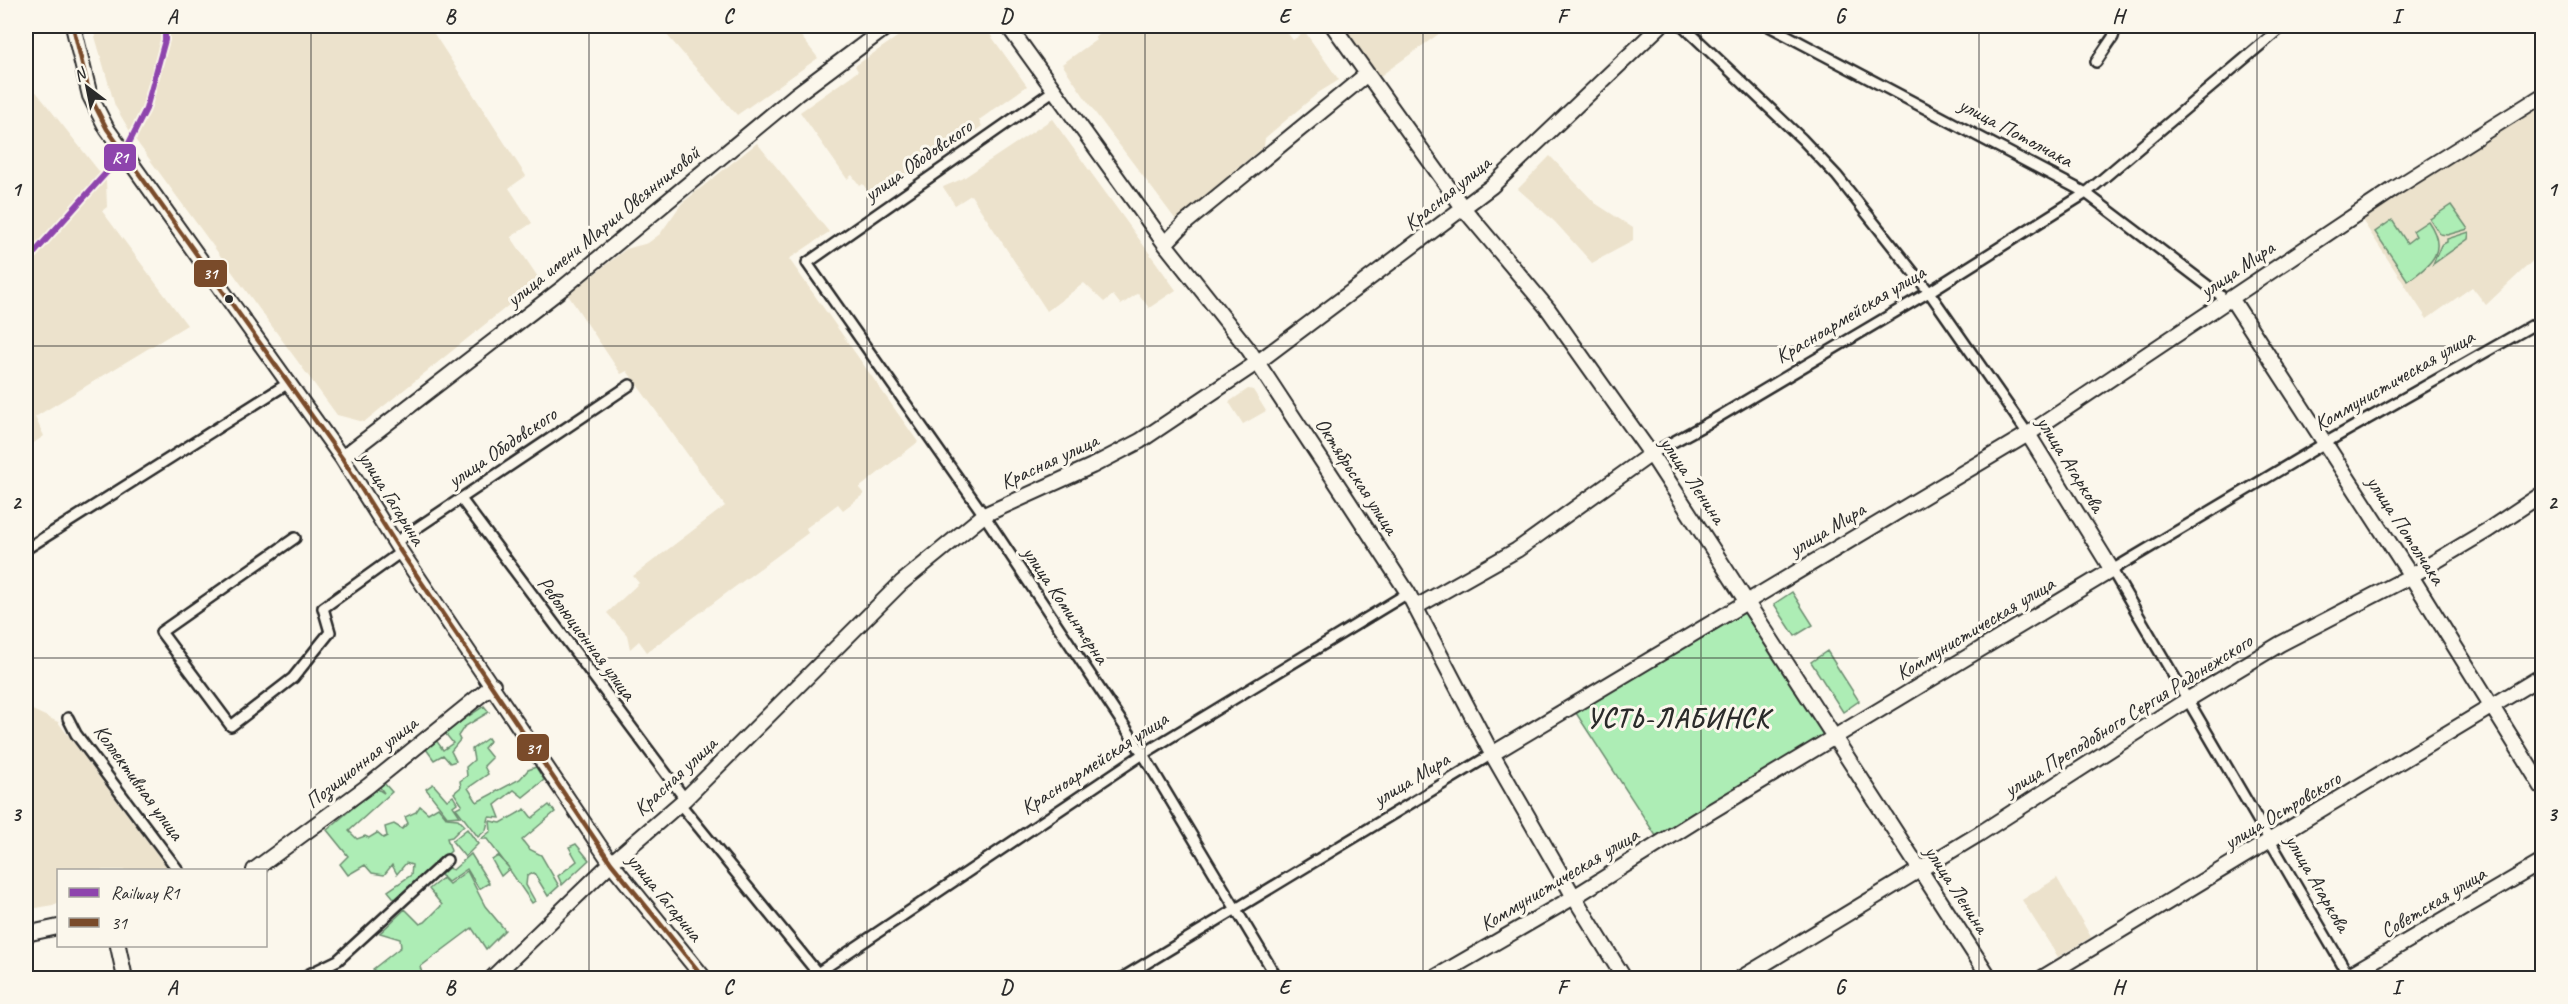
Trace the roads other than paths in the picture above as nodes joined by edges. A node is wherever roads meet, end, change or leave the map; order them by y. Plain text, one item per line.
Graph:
1 (73, 26) edge
2 (888, 26) edge
3 (1008, 26) edge
4 (1333, 26) edge
5 (1660, 26) edge
6 (1683, 26) edge
7 (1769, 26) edge
8 (2116, 26) edge
9 (2283, 26) edge
10 (2096, 62) dead end
11 (1367, 74) junction
12 (1053, 91) junction
13 (2542, 96) edge
14 (2086, 193) junction
15 (1464, 209) junction
16 (1165, 244) junction
17 (807, 264) joint
18 (1929, 292) junction
19 (2228, 300) junction
20 (2542, 320) edge
21 (1258, 362) junction
22 (290, 382) junction
23 (630, 385) dead end
24 (2028, 434) junction
25 (2325, 443) junction
26 (1651, 454) junction
27 (342, 458) junction
28 (2542, 495) edge
29 (461, 499) junction
30 (984, 515) junction
31 (295, 538) dead end
32 (398, 547) junction
33 (26, 549) edge
34 (2112, 570) junction
35 (2411, 576) junction
36 (1408, 593) junction
37 (1747, 601) junction
38 (1416, 607) junction
39 (2542, 676) edge
40 (493, 685) junction
41 (2187, 700) junction
42 (2494, 707) junction
43 (68, 718) dead end
44 (1834, 738) junction
45 (1143, 754) junction
46 (1492, 754) junction
47 (2542, 787) edge
48 (682, 801) junction
49 (2270, 842) junction
50 (447, 860) dead end
51 (2542, 862) edge
52 (610, 863) junction
53 (177, 869) edge
54 (255, 869) edge
55 (1920, 870) junction
56 (1574, 897) junction
57 (1236, 908) junction
58 (57, 927) edge
59 (26, 934) edge
60 (118, 947) edge
61 (816, 977) edge
62 (125, 978) edge
63 (301, 978) edge
64 (492, 978) edge
65 (704, 978) edge
66 (1122, 978) edge
67 (1277, 978) edge
68 (1434, 978) edge
69 (1624, 978) edge
70 (1741, 978) edge
71 (1990, 978) edge
72 (2042, 978) edge
73 (2347, 978) edge

1 - 22 street, улица Гагарина
2 - 27 street, улица имени Марии Овсянниковой
3 - 12 street, Октябрьская улица
4 - 11 street, улица Ленина
5 - 15 street, Красная улица
6 - 18 street, улица Агаркова
7 - 14 street, улица Потолчака
8 - 10 street
9 - 14 street, Красноармейская улица
11 - 15 street, улица Ленина
11 - 16 street
12 - 16 street, Октябрьская улица
12 - 17 street, улица Ободовского
13 - 19 street, улица Мира
14 - 18 street, Красноармейская улица
14 - 19 street, улица Потолчака
15 - 21 street, Красная улица
15 - 26 street, улица Ленина
16 - 21 street, Октябрьская улица
17 - 30 street, улица Коминтерна
18 - 24 street, улица Агаркова
18 - 26 street, Красноармейская улица
19 - 24 street, улица Мира
19 - 25 street, улица Потолчака
20 - 25 street, Коммунистическая улица
21 - 30 street, Красная улица
21 - 36 street, Октябрьская улица
22 - 27 street, улица Гагарина
22 - 33 street
23 - 29 street, улица Ободовского
24 - 34 street, улица Агаркова
24 - 37 street, улица Мира
25 - 34 street, Коммунистическая улица
25 - 35 street, улица Потолчака
26 - 37 street, улица Ленина
26 - 38 street, Красноармейская улица
27 - 32 street, улица Гагарина
28 - 35 street, улица Преподобного Сергия Радонежского
29 - 32 street, улица Ободовского
29 - 48 street, Революционная улица
30 - 45 street, улица Коминтерна
30 - 48 street, Красная улица
31 - 32 street, улица Ободовского
32 - 40 street, улица Гагарина
34 - 41 street, улица Агаркова
34 - 44 street, Коммунистическая улица
35 - 41 street, улица Преподобного Сергия Радонежского
35 - 42 street, улица Потолчака
36 - 38 street, Октябрьская улица
36 - 45 street, Красноармейская улица
37 - 44 street, улица Ленина
37 - 46 street, улица Мира
38 - 46 street, Октябрьская улица
39 - 42 street, улица Островского
40 - 52 street, улица Гагарина
40 - 54 street, Позиционная улица
41 - 49 street, улица Агаркова
41 - 55 street, улица Преподобного Сергия Радонежского
42 - 47 street, улица Потолчака
42 - 49 street, улица Островского
43 - 53 street, Коллективная улица
44 - 55 street, улица Ленина
44 - 56 street, Коммунистическая улица
45 - 57 street, улица Коминтерна
45 - 61 street, Красноармейская улица
46 - 56 street, Октябрьская улица
46 - 57 street, улица Мира
48 - 52 street, Красная улица
48 - 61 street, Революционная улица
49 - 72 street, улица Островского
49 - 73 street, улица Агаркова
50 - 63 street
51 - 73 street, Советская улица
52 - 64 street, Красная улица
52 - 65 street, улица Гагарина
55 - 70 street, улица Преподобного Сергия Радонежского
55 - 71 street, улица Ленина
56 - 68 street, Коммунистическая улица
56 - 69 street, Октябрьская улица
57 - 66 street, улица Мира
57 - 67 street, улица Коминтерна
58 - 59 street
60 - 62 street

